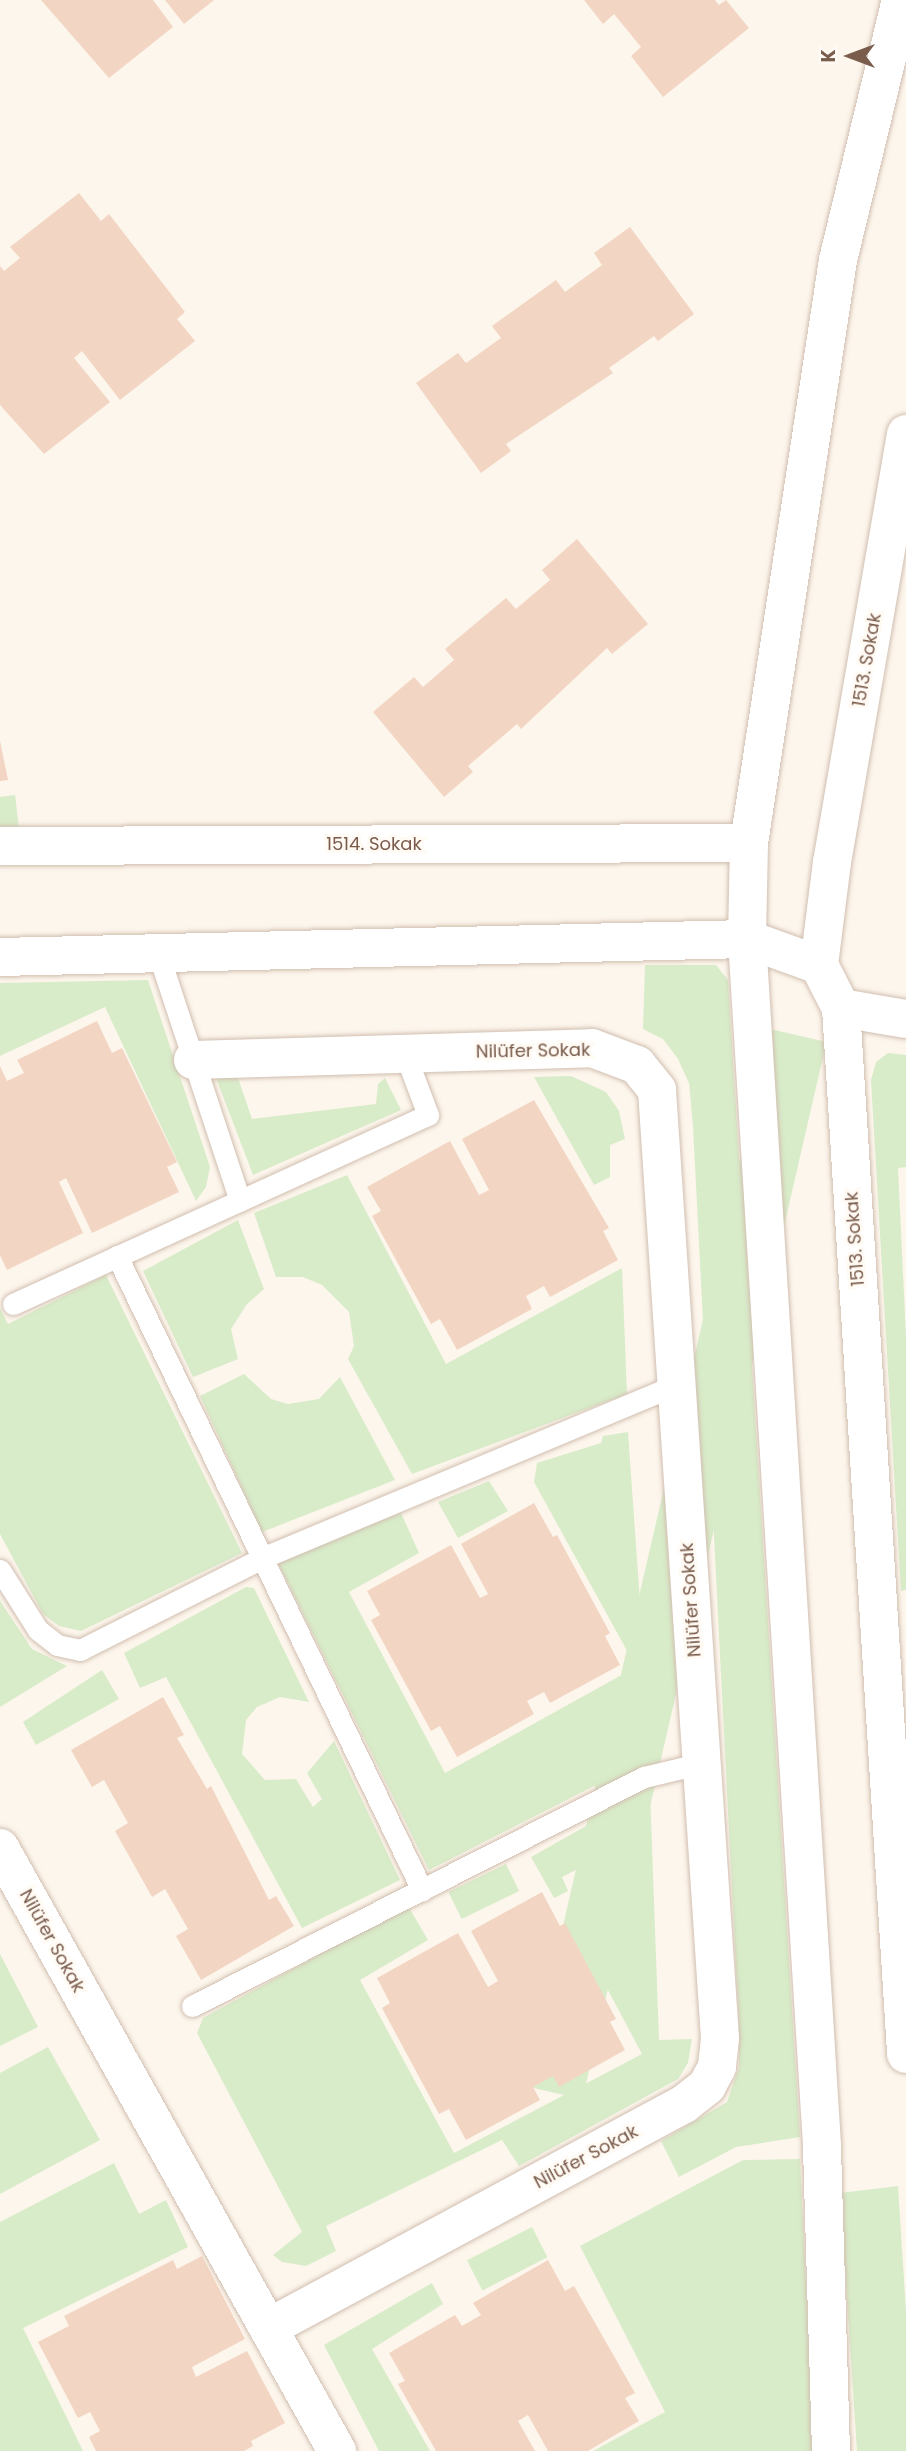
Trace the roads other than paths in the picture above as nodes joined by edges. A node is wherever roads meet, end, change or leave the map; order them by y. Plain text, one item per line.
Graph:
1 (901, 0) edge
2 (906, 435) edge
3 (749, 843) junction
4 (0, 846) edge
5 (747, 939) junction
6 (158, 953) junction
7 (0, 957) edge
8 (819, 965) junction
9 (841, 1008) junction
10 (906, 1019) edge
11 (405, 1054) junction
12 (193, 1060) junction
13 (240, 1200) junction
14 (117, 1256) junction
15 (13, 1304) dead end
16 (676, 1385) junction
17 (262, 1558) junction
18 (0, 1570) edge
19 (702, 1763) junction
20 (0, 1848) edge
21 (422, 1890) junction
22 (192, 2006) dead end
23 (906, 2054) edge
24 (268, 2328) junction
25 (337, 2451) edge
26 (831, 2451) edge

1 - 3 street
2 - 8 street, 1513. Sokak
3 - 4 street, 1514. Sokak
3 - 5 street
5 - 6 street
5 - 8 street
5 - 26 street
6 - 7 street
6 - 12 lane
8 - 9 street, 1513. Sokak
9 - 10 street
9 - 23 street, 1513. Sokak
11 - 12 street, Nilüfer Sokak
11 - 13 lane
11 - 16 street, Nilüfer Sokak
12 - 13 lane
13 - 14 lane
14 - 15 lane
14 - 17 lane
16 - 17 lane
16 - 19 street, Nilüfer Sokak
17 - 18 lane
17 - 21 lane
19 - 21 lane
19 - 24 street, Nilüfer Sokak
20 - 24 street, Nilüfer Sokak
21 - 22 lane
24 - 25 street, Nilüfer Sokak

